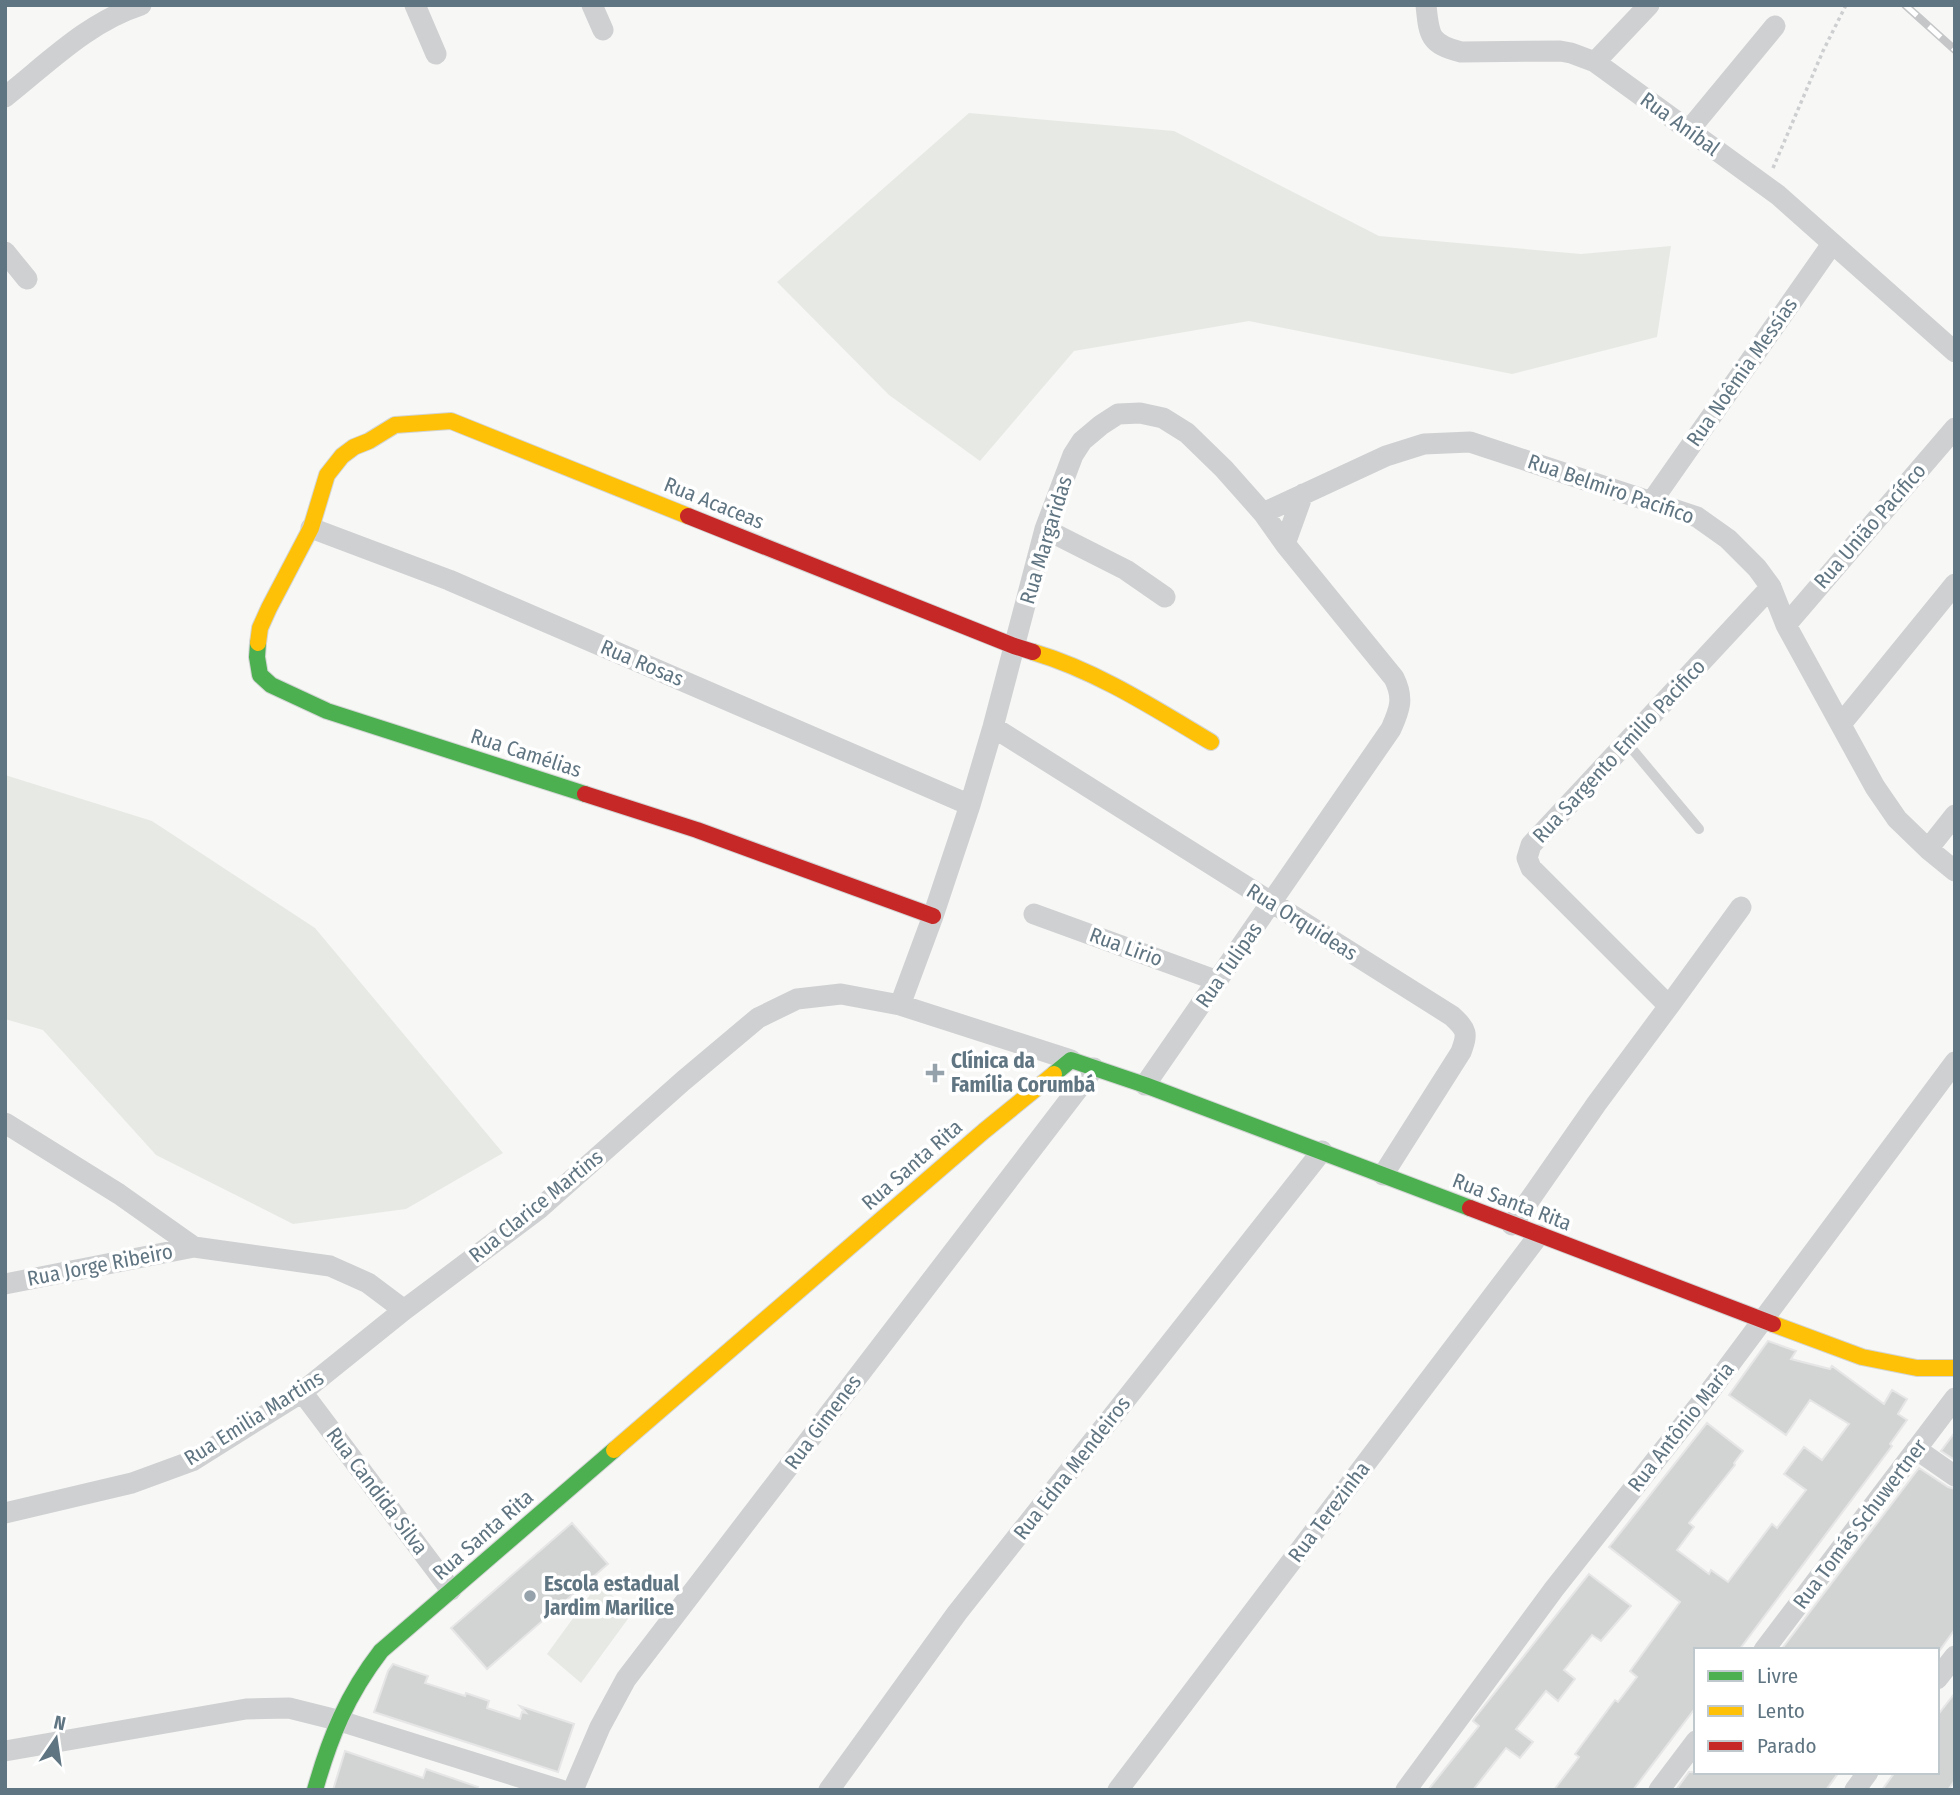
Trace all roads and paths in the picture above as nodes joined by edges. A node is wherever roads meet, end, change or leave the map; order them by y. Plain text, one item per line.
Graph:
1 (141, 5) edge
2 (415, 5) edge
3 (592, 5) edge
4 (1426, 5) edge
5 (1649, 5) edge
6 (1846, 5) edge
7 (1775, 26) dead end
8 (603, 30) dead end
9 (436, 54) dead end
10 (1595, 62) junction
11 (5, 97) edge
12 (1689, 130) junction
13 (1766, 186) junction
14 (1832, 243) junction
15 (5, 251) edge
16 (27, 279) dead end
17 (1955, 352) edge
18 (395, 425) joint
19 (1955, 428) edge
20 (1303, 494) junction
21 (1652, 501) junction
22 (1263, 513) junction
23 (311, 528) junction
24 (1045, 529) junction
25 (1285, 544) junction
26 (1955, 584) edge
27 (1771, 587) junction
28 (1165, 597) dead end
29 (1786, 625) junction
30 (1014, 646) junction
31 (1401, 702) joint
32 (1841, 724) junction
33 (993, 727) junction
34 (1212, 742) dead end
35 (1627, 743) junction
36 (970, 805) junction
37 (1955, 815) edge
38 (1699, 829) dead end
39 (1928, 849) junction
40 (1955, 871) edge
41 (1272, 903) junction
42 (1741, 906) dead end
43 (1034, 914) dead end
44 (933, 916) junction
45 (1218, 981) junction
46 (900, 1005) junction
47 (1669, 1006) junction
48 (1072, 1060) junction
49 (1955, 1062) edge
50 (1094, 1068) junction
51 (1145, 1086) junction
52 (5, 1123) edge
53 (1322, 1151) junction
54 (1383, 1175) junction
55 (1512, 1225) junction
56 (1539, 1235) junction
57 (194, 1247) junction
58 (5, 1284) edge
59 (404, 1310) junction
60 (1763, 1321) junction
61 (1955, 1368) edge
62 (302, 1392) junction
63 (1955, 1398) edge
64 (1916, 1449) junction
65 (1955, 1476) edge
66 (5, 1513) edge
67 (452, 1590) junction
68 (1766, 1648) edge
69 (1955, 1656) edge
70 (1939, 1676) edge
71 (337, 1720) junction
72 (1694, 1744) edge
73 (5, 1751) edge
74 (1867, 1774) edge
75 (315, 1790) edge
76 (561, 1790) edge
77 (573, 1790) edge
78 (829, 1790) edge
79 (1118, 1790) edge
80 (1406, 1790) edge
81 (1659, 1790) edge
82 (1855, 1790) edge

1 - 11 street
2 - 9 street
3 - 8 street
4 - 10 street, Rua Aníbal
5 - 10 street
6 - 13 path
7 - 12 street
10 - 12 street, Rua Aníbal
12 - 13 street, Rua Aníbal
13 - 14 street
14 - 17 street
14 - 21 street, Rua Noêmia Messías
15 - 16 street
18 - 23 street, Rua Camélias
18 - 30 street, Rua Acaceas
19 - 29 street, Rua União Pacífico
20 - 21 street, Rua Belmiro Pacifico
20 - 22 street, Rua Belmiro Pacifico
20 - 25 street
21 - 27 street, Rua Belmiro Pacifico
22 - 24 street, Rua Margaridas
22 - 25 street, Rua Margaridas
23 - 36 street, Rua Rosas
23 - 44 street, Rua Camélias
24 - 28 street
24 - 30 street, Rua Margaridas
25 - 31 street, Rua Margaridas
26 - 32 street
27 - 29 street, Rua Belmiro Pacifico
27 - 35 street, Rua Sargento Emilio Pacifico
29 - 32 street, Rua Belmiro Pacifico
30 - 33 street, Rua Margaridas
30 - 34 street
31 - 41 street, Rua Tulipas
32 - 39 street, Rua Belmiro Pacifico
33 - 36 street, Rua Margaridas
33 - 41 street, Rua Orquideas
35 - 38 lane
35 - 47 street, Rua Sargento Emilio Pacifico
36 - 44 street, Rua Margaridas
37 - 39 street
39 - 40 street, Rua Belmiro Pacifico
41 - 45 street, Rua Tulipas
41 - 54 street, Rua Orquideas
42 - 47 street
43 - 45 street, Rua Lirio
44 - 46 street, Rua Margaridas
45 - 51 street, Rua Tulipas
46 - 48 street, Rua Clarice Martins
46 - 59 street, Rua Clarice Martins
47 - 55 street
48 - 50 street, Rua Santa Rita
48 - 67 street, Rua Santa Rita
49 - 60 street, Rua Antônio Maria
50 - 51 street, Rua Santa Rita
50 - 77 street, Rua Gimenes
51 - 53 street, Rua Santa Rita
52 - 57 street
53 - 54 street, Rua Santa Rita
53 - 78 street, Rua Edna Mendeiros
54 - 55 street, Rua Santa Rita
55 - 56 street, Rua Santa Rita
56 - 60 street, Rua Santa Rita
56 - 79 street, Rua Terezinha
57 - 58 street, Rua Jorge Ribeiro
57 - 59 street
59 - 62 street, Rua Emilia Martins
60 - 61 street, Rua Santa Rita
60 - 80 street, Rua Antônio Maria
62 - 66 street, Rua Emilia Martins
62 - 67 street, Rua Candida Silva
63 - 64 street, Rua Tomás Schuwertner
64 - 65 street
64 - 68 street, Rua Tomás Schuwertner
67 - 71 street, Rua Santa Rita
69 - 70 street
71 - 73 street
71 - 75 street, Rua Santa Rita
71 - 76 street
72 - 81 street
74 - 82 street

